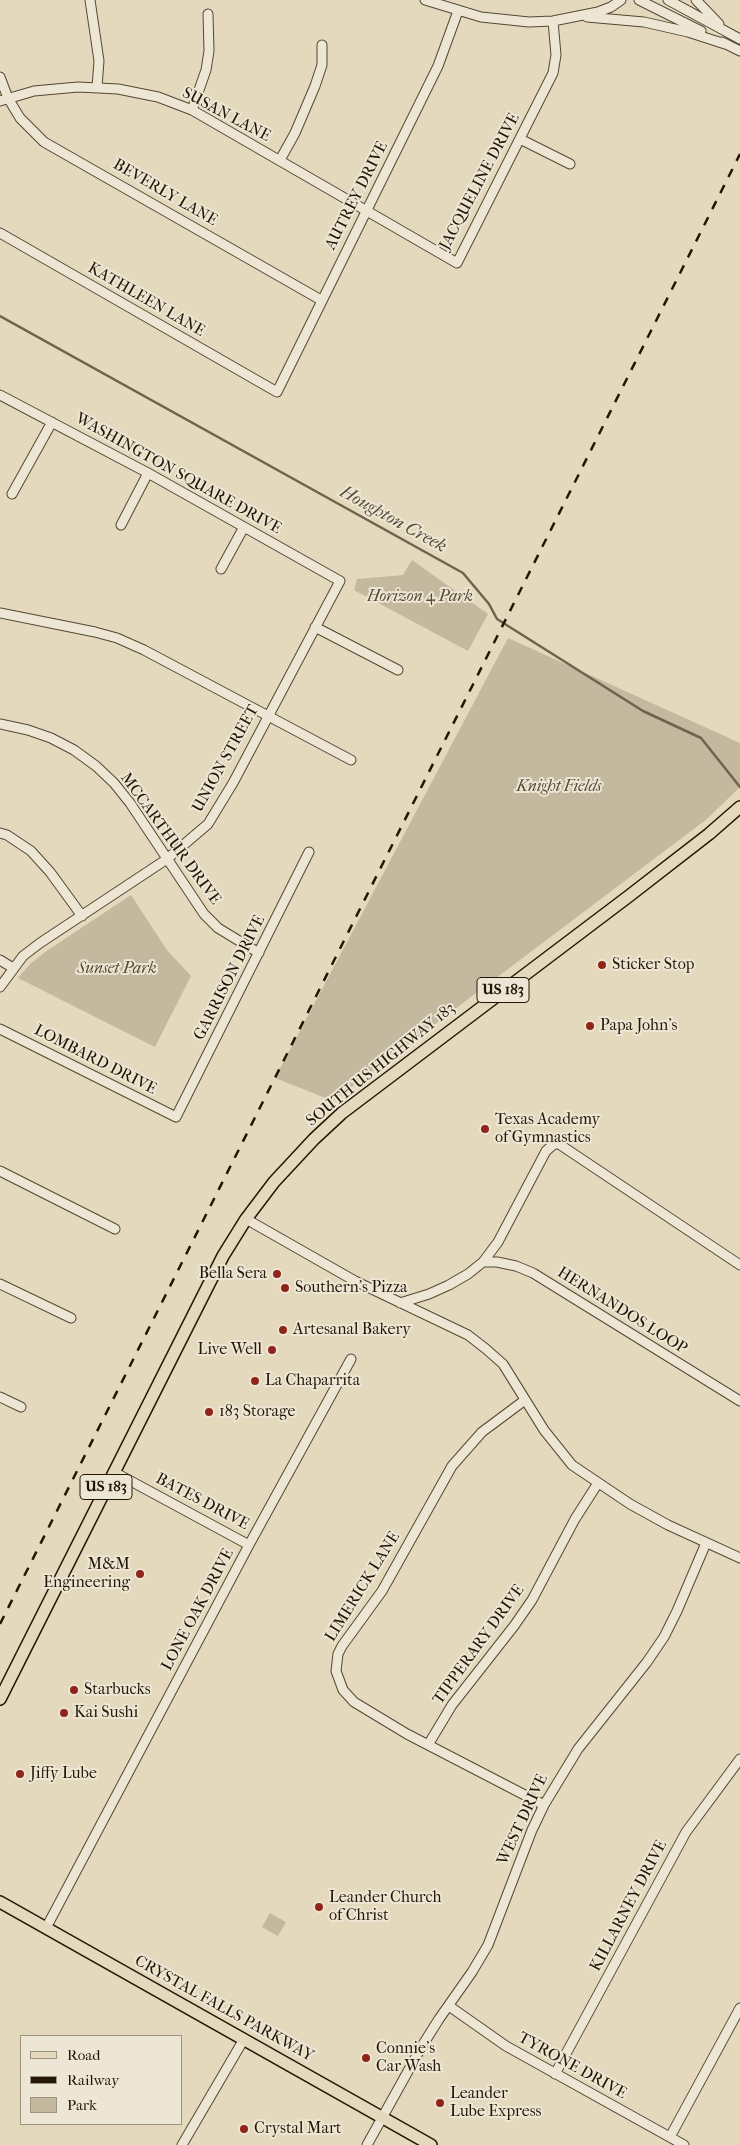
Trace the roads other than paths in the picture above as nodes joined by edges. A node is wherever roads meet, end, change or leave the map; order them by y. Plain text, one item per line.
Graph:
1 (90, 0) edge
2 (425, 0) edge
3 (621, 0) edge
4 (639, 0) edge
5 (668, 0) edge
6 (696, 0) edge
7 (458, 11) junction
8 (208, 14) dead end
9 (579, 16) junction
10 (553, 21) junction
11 (726, 31) junction
12 (740, 39) edge
13 (725, 44) junction
14 (322, 45) dead end
15 (740, 51) edge
16 (0, 77) edge
17 (97, 87) junction
18 (4, 100) edge
19 (192, 110) junction
20 (520, 140) junction
21 (280, 160) junction
22 (570, 164) dead end
23 (367, 211) junction
24 (0, 233) edge
25 (321, 300) junction
26 (277, 392) joint
27 (0, 395) edge
28 (52, 422) junction
29 (148, 474) junction
30 (12, 494) dead end
31 (121, 525) dead end
32 (244, 527) junction
33 (221, 569) dead end
34 (340, 581) joint
35 (0, 613) edge
36 (315, 627) junction
37 (398, 670) dead end
38 (268, 716) junction
39 (0, 724) edge
40 (351, 760) dead end
41 (740, 807) edge
42 (0, 833) edge
43 (310, 852) dead end
44 (167, 859) junction
45 (82, 916) junction
46 (259, 953) junction
47 (0, 960) edge
48 (13, 968) junction
49 (0, 987) edge
50 (0, 1029) edge
51 (176, 1117) joint
52 (0, 1171) edge
53 (246, 1219) junction
54 (114, 1229) dead end
55 (483, 1262) junction
56 (740, 1265) edge
57 (0, 1284) edge
58 (400, 1303) junction
59 (70, 1318) dead end
60 (351, 1359) dead end
61 (0, 1397) edge
62 (525, 1400) junction
63 (740, 1401) edge
64 (21, 1407) dead end
65 (114, 1472) junction
66 (598, 1484) junction
67 (706, 1543) junction
68 (249, 1545) junction
69 (740, 1558) edge
70 (0, 1699) edge
71 (428, 1745) junction
72 (740, 1759) edge
73 (544, 1805) junction
74 (0, 1902) edge
75 (46, 1928) junction
76 (449, 2006) junction
77 (740, 2008) edge
78 (244, 2039) junction
79 (554, 2074) junction
80 (383, 2118) junction
81 (670, 2137) junction
82 (182, 2145) edge
83 (367, 2145) edge
84 (430, 2145) edge
85 (684, 2145) edge

1 - 17 street
2 - 7 street
3 - 9 street
4 - 13 street
5 - 11 street
6 - 11 street
7 - 10 street
7 - 23 street, AUTREY DRIVE
8 - 19 street
9 - 10 street
9 - 13 street
10 - 20 street, JACQUELINE DRIVE
11 - 12 street
13 - 15 street
14 - 21 street
16 - 18 street, BEVERLY LANE
17 - 18 street, SUSAN LANE
17 - 19 street, SUSAN LANE
18 - 25 street, BEVERLY LANE
19 - 21 street, SUSAN LANE
20 - 22 street
20 - 23 street, JACQUELINE DRIVE
21 - 23 street, SUSAN LANE
23 - 25 street, AUTREY DRIVE
24 - 26 street, KATHLEEN LANE
25 - 26 street, AUTREY DRIVE
27 - 28 street, WASHINGTON SQUARE DRIVE
28 - 29 street, WASHINGTON SQUARE DRIVE
28 - 30 street
29 - 31 street
29 - 32 street, WASHINGTON SQUARE DRIVE
32 - 33 street
32 - 34 street, WASHINGTON SQUARE DRIVE
34 - 36 street, UNION STREET
35 - 38 street
36 - 37 street
36 - 38 street, UNION STREET
38 - 40 street
38 - 44 street, UNION STREET
39 - 44 street, MCCARTHUR DRIVE
41 - 53 main road, SOUTH US HIGHWAY 183 / US 183
42 - 45 street
43 - 46 street, GARRISON DRIVE
44 - 45 street, UNION STREET
44 - 46 street, MCCARTHUR DRIVE
45 - 48 street, UNION STREET
46 - 51 street, GARRISON DRIVE
47 - 48 street
48 - 49 street, UNION STREET
50 - 51 street, LOMBARD DRIVE
52 - 54 street
53 - 58 street
53 - 65 main road, SOUTH US HIGHWAY 183 / US 183
55 - 56 street
55 - 58 street
55 - 63 street, HERNANDOS LOOP
57 - 59 street
58 - 62 street
60 - 68 street, LONE OAK DRIVE
61 - 64 street
62 - 66 street
62 - 71 street, LIMERICK LANE
65 - 68 street, BATES DRIVE
65 - 70 main road, SOUTH US HIGHWAY 183 / US 183
66 - 67 street
66 - 71 street, TIPPERARY DRIVE
67 - 69 street
67 - 73 street, WEST DRIVE
68 - 75 street, LONE OAK DRIVE
71 - 73 street, LIMERICK LANE
72 - 79 street, KILLARNEY DRIVE
73 - 76 street, WEST DRIVE
74 - 75 main road, CRYSTAL FALLS PARKWAY
75 - 78 main road, CRYSTAL FALLS PARKWAY
76 - 79 street, TYRONE DRIVE
76 - 80 street, WEST DRIVE
77 - 81 street
78 - 80 main road, CRYSTAL FALLS PARKWAY
78 - 82 street
79 - 81 street, TYRONE DRIVE
80 - 83 street, WEST DRIVE
80 - 84 main road, CRYSTAL FALLS PARKWAY
81 - 85 street, TYRONE DRIVE

